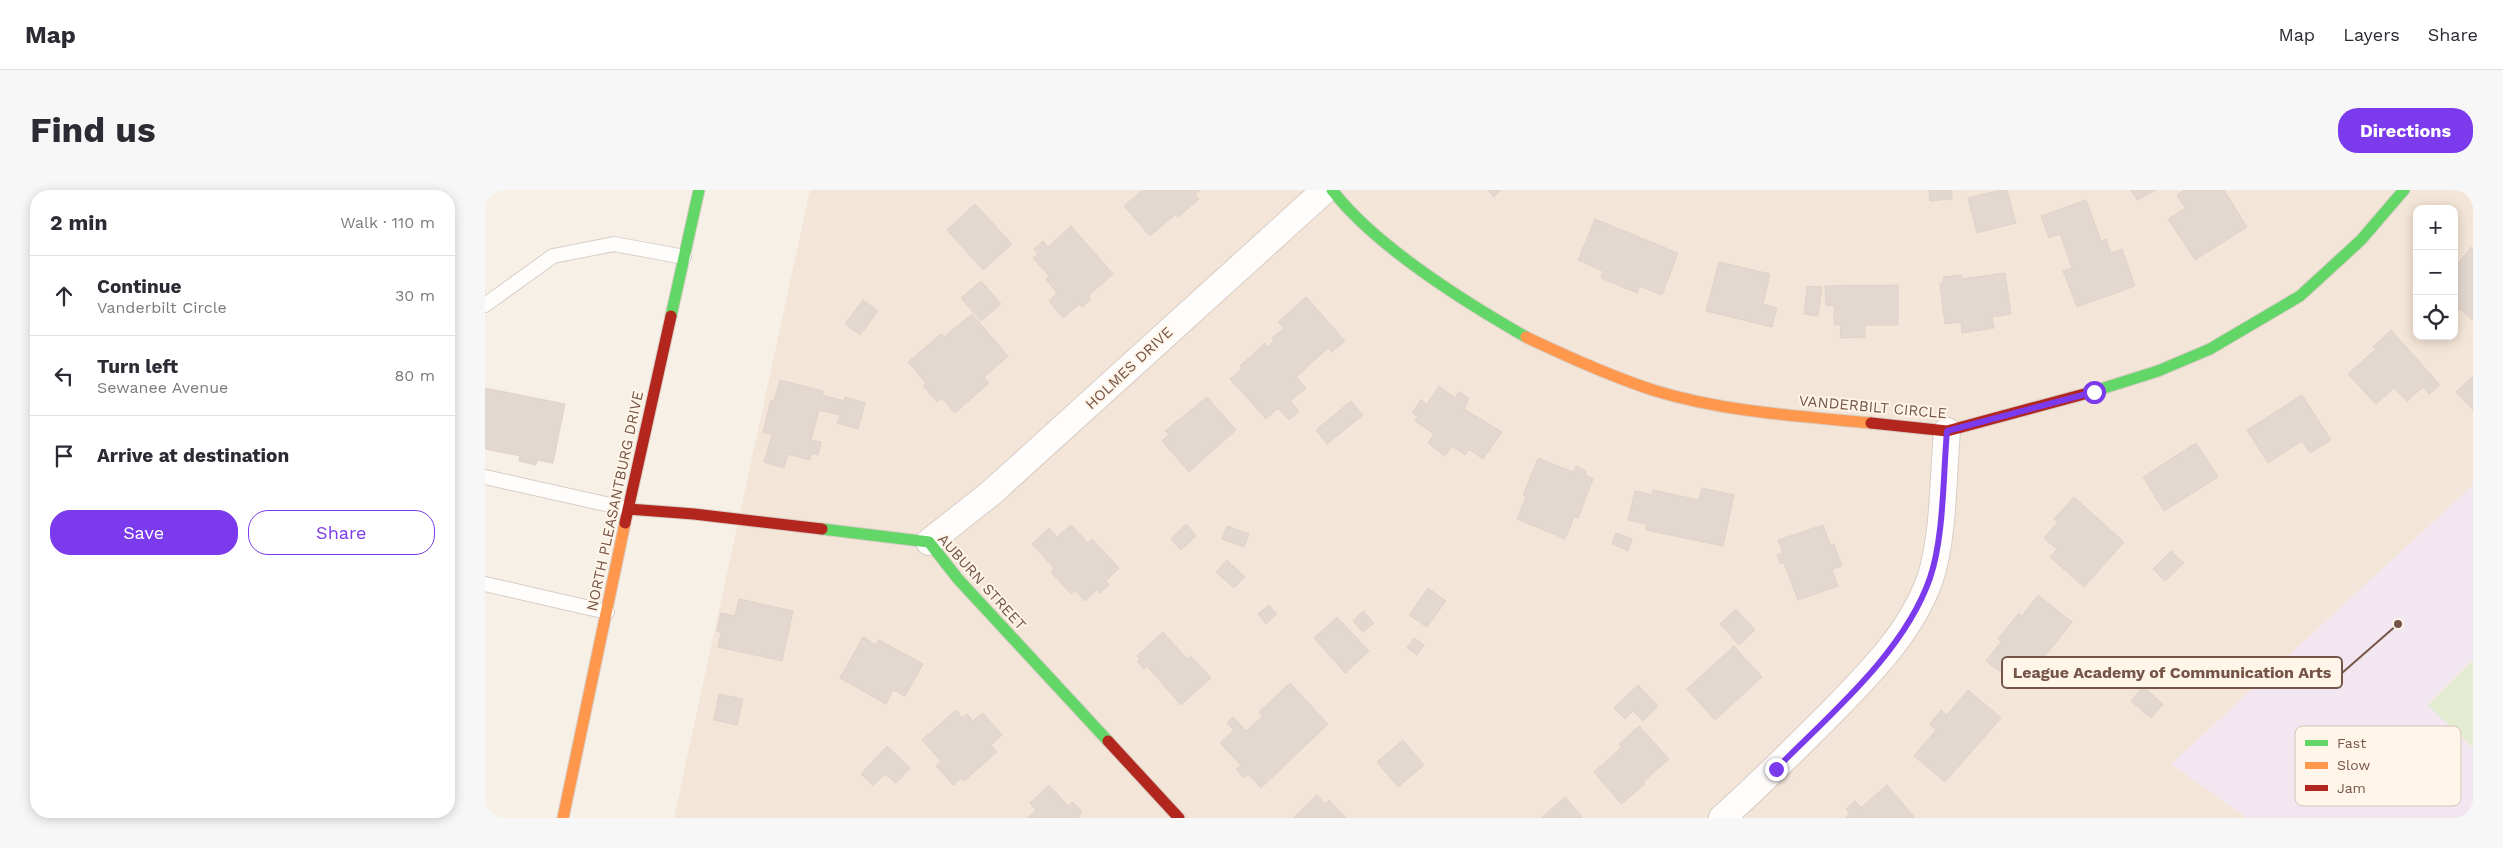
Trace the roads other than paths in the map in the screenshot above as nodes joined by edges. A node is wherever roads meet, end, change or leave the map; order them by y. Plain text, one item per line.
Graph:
1 (699, 190) edge
2 (1325, 190) edge
3 (1331, 190) edge
4 (2404, 190) edge
5 (684, 257) junction
6 (485, 304) edge
7 (1947, 431) junction
8 (485, 477) edge
9 (628, 509) junction
10 (929, 542) junction
11 (485, 584) edge
12 (607, 612) junction
13 (563, 818) edge
14 (1179, 818) edge
15 (1722, 818) edge

1 - 5 street, NORTH PLEASANTBURG DRIVE
2 - 10 street, HOLMES DRIVE
3 - 7 street, VANDERBILT CIRCLE
4 - 7 street, VANDERBILT CIRCLE
5 - 6 lane
5 - 9 street, NORTH PLEASANTBURG DRIVE
7 - 15 street
8 - 9 lane
9 - 10 street, AUBURN STREET
9 - 12 street, NORTH PLEASANTBURG DRIVE
10 - 14 street, AUBURN STREET
11 - 12 lane
12 - 13 street, NORTH PLEASANTBURG DRIVE

